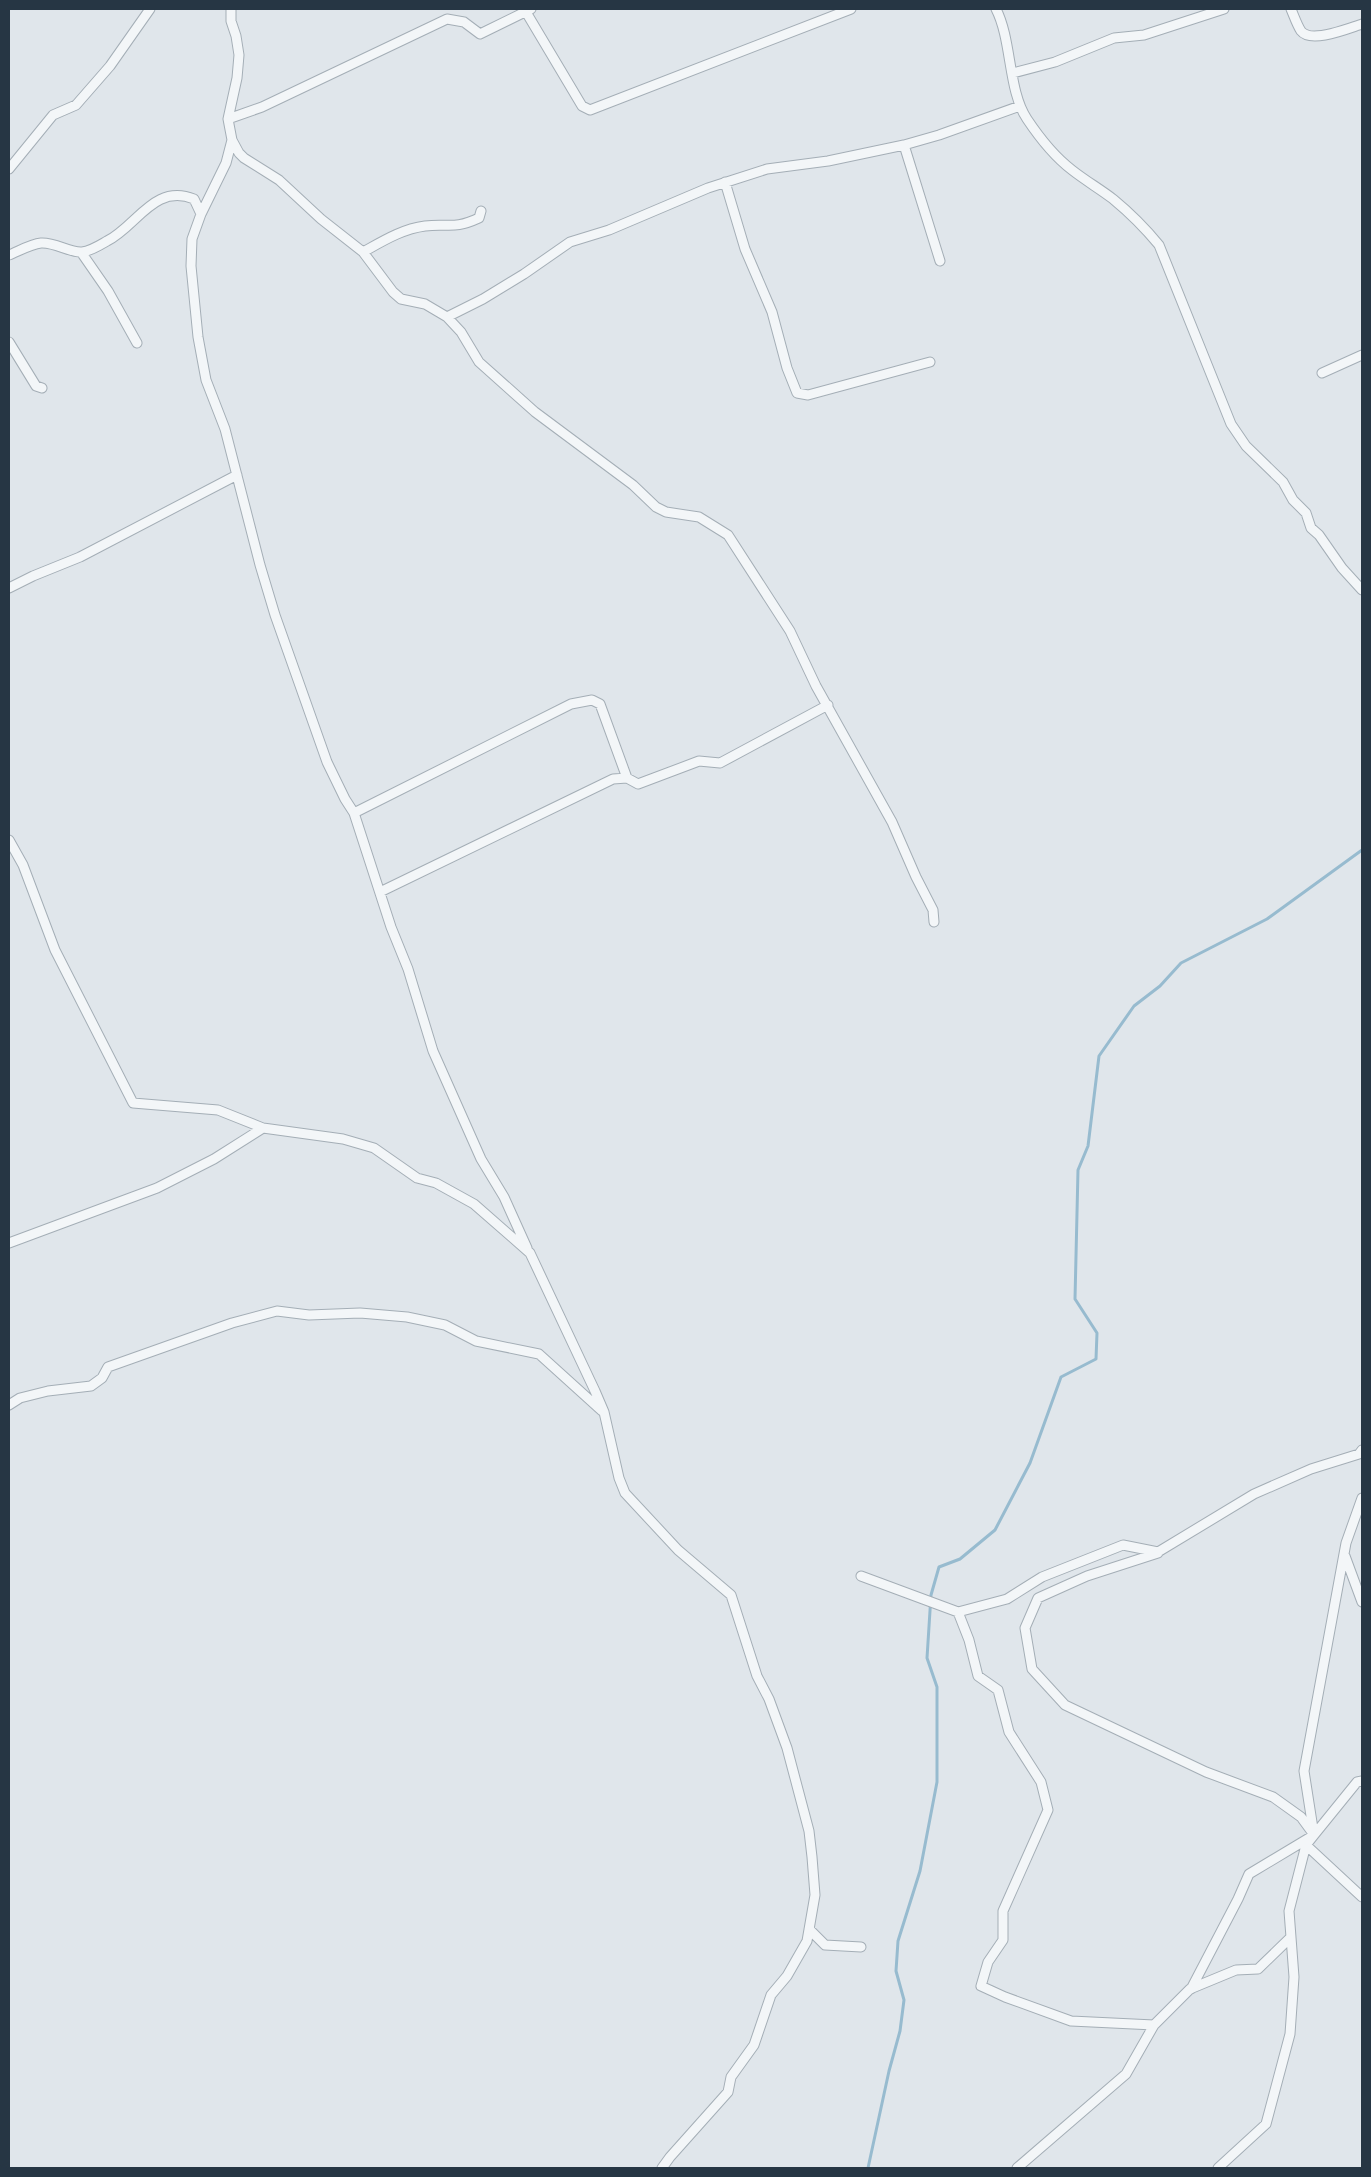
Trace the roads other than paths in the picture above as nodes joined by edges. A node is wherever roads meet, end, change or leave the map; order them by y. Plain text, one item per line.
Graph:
1 (150, 9) edge
2 (231, 9) edge
3 (851, 9) edge
4 (1224, 9) edge
5 (1291, 9) edge
6 (528, 10) edge
7 (1000, 10) edge
8 (1362, 24) edge
9 (1013, 73) junction
10 (1020, 106) junction
11 (228, 119) junction
12 (232, 140) junction
13 (904, 145) junction
14 (9, 169) edge
15 (725, 182) junction
16 (481, 211) dead end
17 (201, 214) junction
18 (81, 252) junction
19 (363, 252) junction
20 (9, 255) edge
21 (940, 261) dead end
22 (447, 317) junction
23 (9, 342) edge
24 (137, 343) dead end
25 (1362, 355) edge
26 (930, 362) dead end
27 (1322, 373) dead end
28 (42, 388) dead end
29 (237, 475) junction
30 (9, 588) edge
31 (1362, 590) edge
32 (828, 704) junction
33 (627, 778) junction
34 (354, 813) junction
35 (9, 840) edge
36 (380, 892) junction
37 (934, 922) dead end
38 (263, 1128) junction
39 (9, 1243) edge
40 (530, 1253) junction
41 (9, 1405) edge
42 (604, 1412) junction
43 (1362, 1450) edge
44 (1362, 1498) edge
45 (1158, 1552) junction
46 (1344, 1554) junction
47 (861, 1576) dead end
48 (1362, 1602) edge
49 (958, 1612) junction
50 (1362, 1781) edge
51 (1314, 1835) junction
52 (1306, 1845) junction
53 (1362, 1897) edge
54 (809, 1929) junction
55 (1291, 1937) junction
56 (860, 1947) dead end
57 (1190, 1989) junction
58 (1154, 2025) junction
59 (662, 2168) edge
60 (1018, 2168) edge
61 (1218, 2168) edge

1 - 14 street
2 - 11 street
3 - 6 street
4 - 9 street
5 - 8 street
6 - 11 street
7 - 9 street
9 - 10 street
10 - 13 street
10 - 31 street
11 - 12 street
12 - 17 street
12 - 19 street
13 - 15 street
13 - 21 street
15 - 22 street
15 - 26 street
16 - 19 street
17 - 18 street
17 - 29 street
18 - 20 street
18 - 24 street
19 - 22 street
22 - 32 street
23 - 28 street
25 - 27 street
29 - 30 street
29 - 34 street
32 - 33 street
32 - 37 street
33 - 34 street
33 - 36 street
34 - 36 street
35 - 38 street
36 - 40 street
38 - 39 street
38 - 40 street
40 - 42 street
41 - 42 street
42 - 54 street
43 - 45 street
44 - 46 street
45 - 49 street
45 - 51 street
46 - 48 street
46 - 51 street
47 - 49 street
49 - 58 street
50 - 51 street
51 - 52 street
51 - 57 street
52 - 53 street
52 - 55 street
54 - 56 street
54 - 59 street
55 - 57 street
55 - 61 street
57 - 58 street
58 - 60 street

